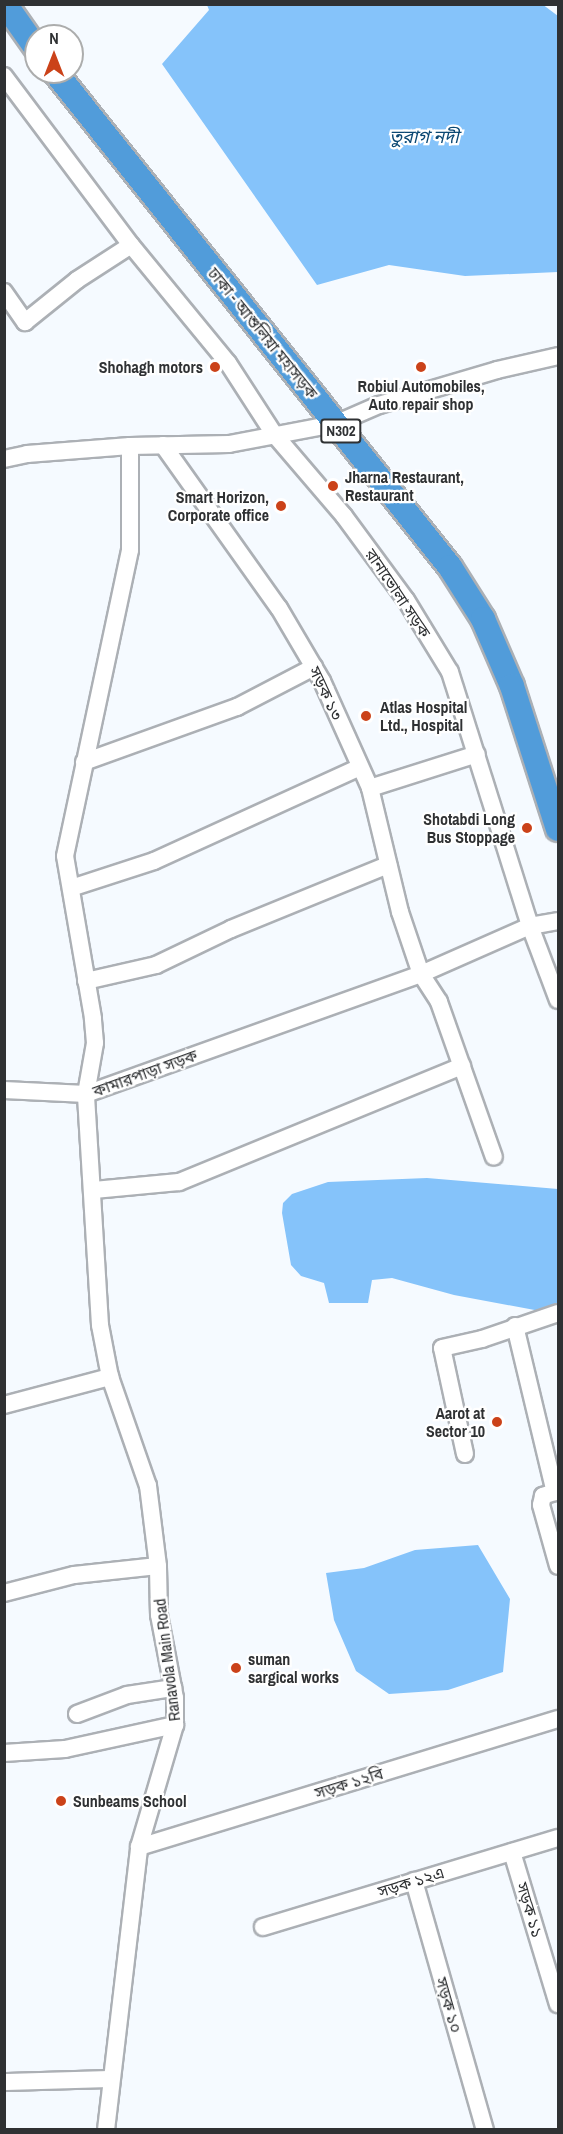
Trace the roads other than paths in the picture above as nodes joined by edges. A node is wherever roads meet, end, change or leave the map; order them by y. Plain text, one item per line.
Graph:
1 (5, 4) edge
2 (24, 31) edge
3 (4, 76) edge
4 (65, 84) edge
5 (131, 245) junction
6 (4, 292) edge
7 (558, 356) edge
8 (335, 424) junction
9 (274, 434) junction
10 (163, 445) junction
11 (130, 446) junction
12 (4, 459) edge
13 (314, 667) junction
14 (477, 754) junction
15 (84, 762) junction
16 (360, 767) junction
17 (370, 788) junction
18 (558, 829) edge
19 (388, 866) junction
20 (71, 888) junction
21 (558, 921) edge
22 (530, 926) junction
23 (421, 974) junction
24 (86, 981) junction
25 (558, 1000) edge
26 (462, 1066) junction
27 (4, 1090) edge
28 (86, 1094) junction
29 (494, 1156) dead end
30 (94, 1190) junction
31 (558, 1312) edge
32 (515, 1326) junction
33 (110, 1377) junction
34 (4, 1405) edge
35 (465, 1454) dead end
36 (556, 1492) edge
37 (158, 1566) junction
38 (558, 1566) edge
39 (5, 1592) edge
40 (172, 1688) junction
41 (76, 1714) dead end
42 (558, 1719) edge
43 (175, 1725) junction
44 (4, 1753) edge
45 (558, 1838) edge
46 (139, 1847) junction
47 (512, 1852) junction
48 (414, 1881) junction
49 (263, 1927) dead end
50 (558, 2004) edge
51 (110, 2079) junction
52 (4, 2082) edge
53 (106, 2130) edge
54 (485, 2130) edge

1 - 2 highway
3 - 5 street, রানাভোলা সড়ক
4 - 8 highway, ঢাকা - আশুলিয়া মহাসড়ক / N302
5 - 6 street
5 - 9 street, রানাভোলা সড়ক
7 - 8 street
8 - 9 street
8 - 18 highway, ঢাকা - আশুলিয়া মহাসড়ক / N302
9 - 10 street
9 - 14 street, রানাভোলা সড়ক
10 - 11 street
10 - 13 street, সড়ক ১৩
11 - 12 street
11 - 15 street
13 - 15 street
13 - 16 street, সড়ক ১৩
14 - 17 street
14 - 22 street, রানাভোলা সড়ক
15 - 20 street
16 - 17 street, সড়ক ১৩
16 - 20 street
17 - 19 street, সড়ক ১৩
19 - 23 street, সড়ক ১৩
19 - 24 street
20 - 24 street
21 - 22 street, কামারপাড়া সড়ক
22 - 23 street, কামারপাড়া সড়ক
22 - 25 street, রানাভোলা সড়ক
23 - 26 street, সড়ক ১৩
23 - 28 street, কামারপাড়া সড়ক
24 - 28 street
26 - 29 street, সড়ক ১৩
26 - 30 street
27 - 28 street
28 - 30 street, কামারপাড়া সড়ক
30 - 33 street, Ranavola Main Road
31 - 32 street
32 - 35 street
32 - 36 street
33 - 34 street
33 - 37 street, Ranavola Main Road
36 - 38 street
37 - 39 street
37 - 40 street, Ranavola Main Road
40 - 41 street
40 - 43 street, Ranavola Main Road
42 - 46 street, সড়ক ১২বি
43 - 44 street
43 - 46 street, Ranavola Main Road
45 - 47 street, সড়ক ১২এ
46 - 51 street, Ranavola Main Road
47 - 48 street, সড়ক ১২এ
47 - 50 street, সড়ক ১১
48 - 49 street, সড়ক ১২এ
48 - 54 street, সড়ক ১০
51 - 52 street
51 - 53 street, Ranavola Main Road

